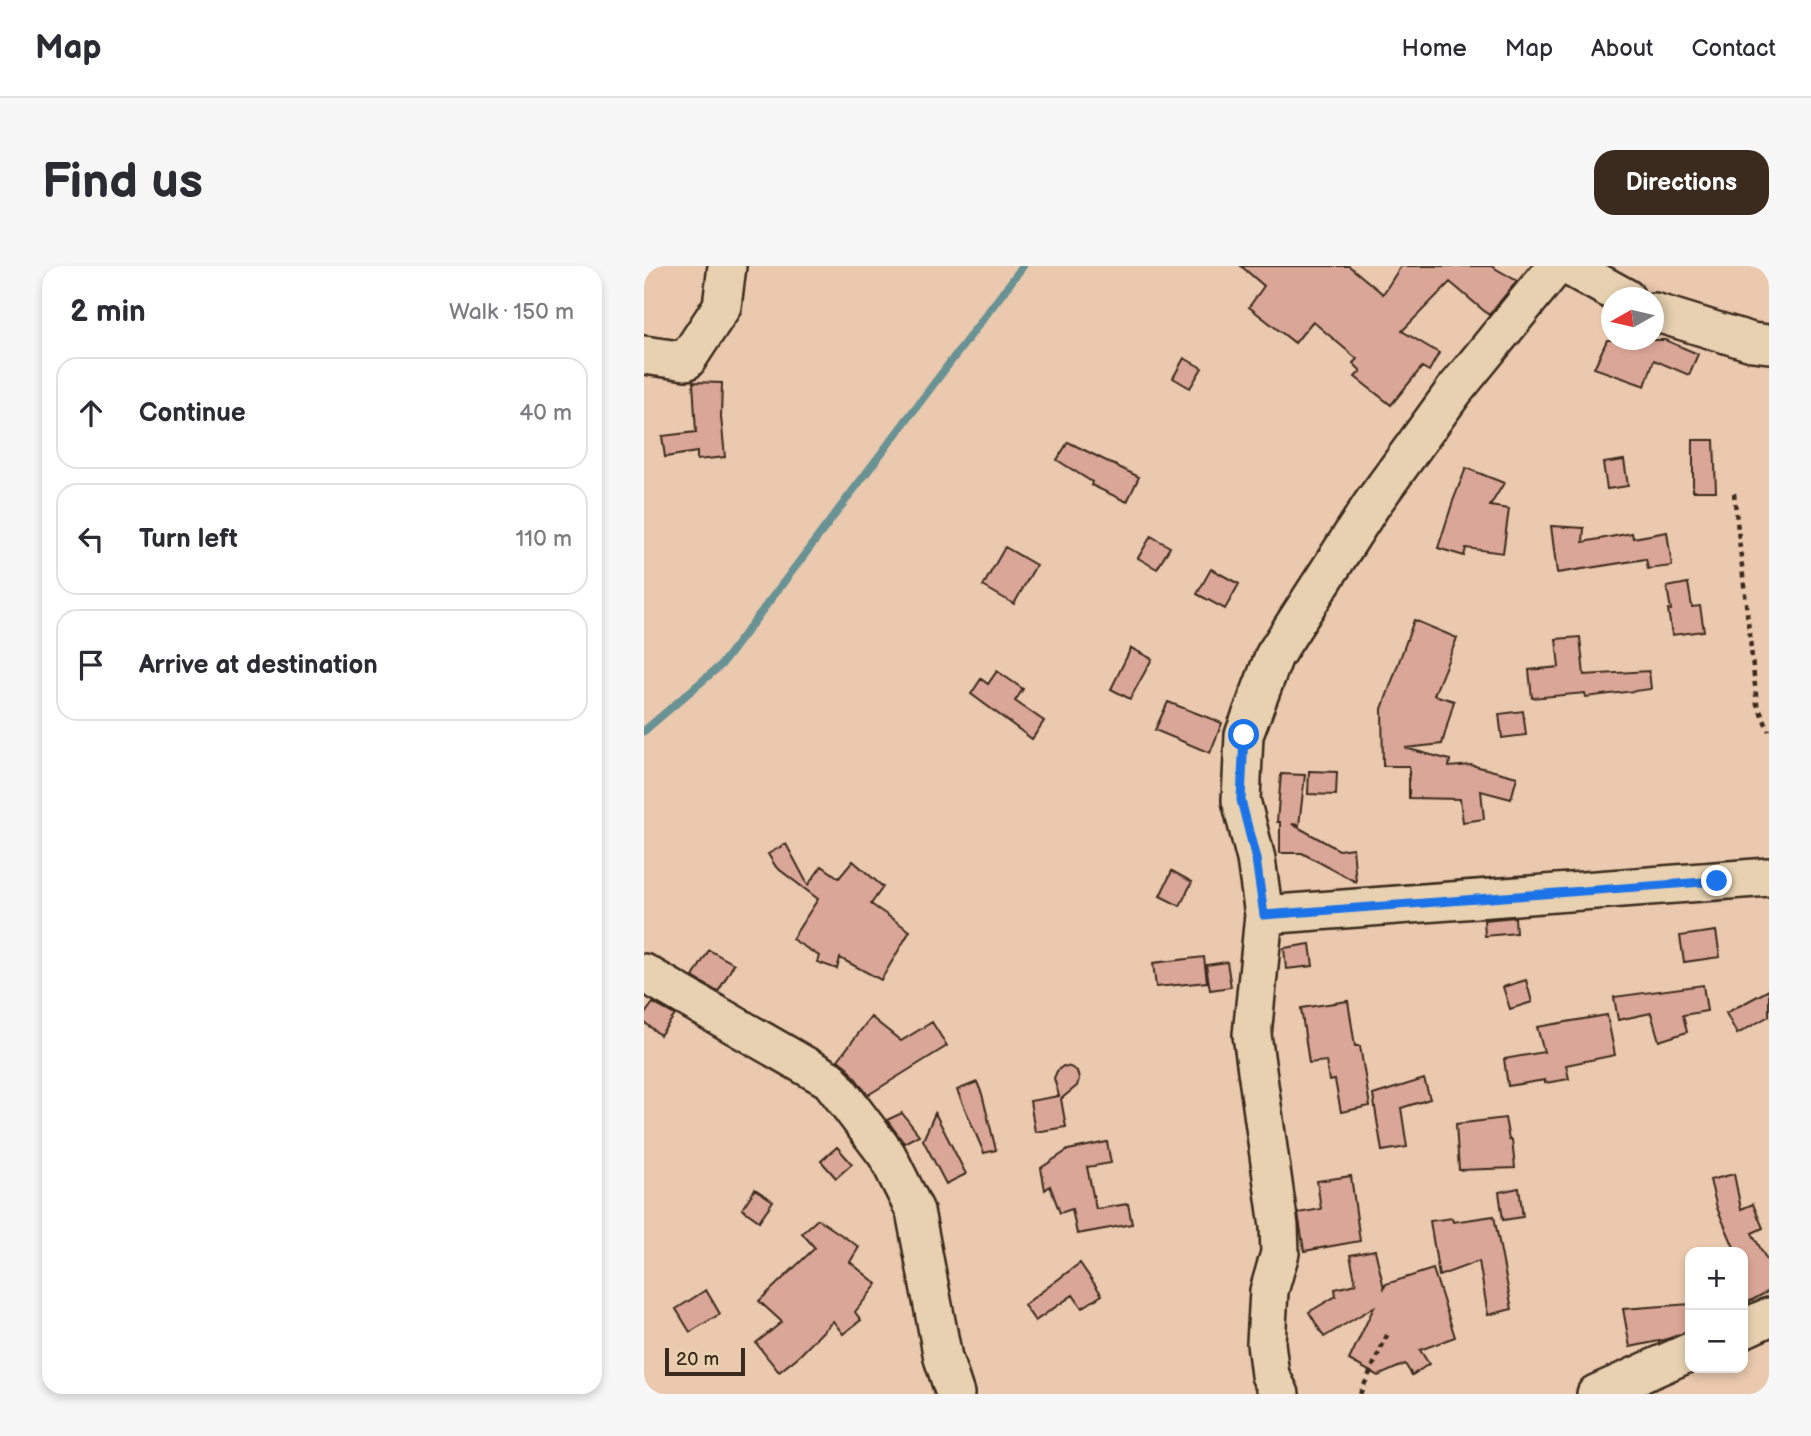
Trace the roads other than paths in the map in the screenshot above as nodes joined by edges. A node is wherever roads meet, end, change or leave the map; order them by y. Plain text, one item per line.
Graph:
1 (727, 266) edge
2 (1556, 266) edge
3 (1568, 266) edge
4 (1606, 287) edge
5 (1664, 315) edge
6 (1769, 344) edge
7 (644, 355) edge
8 (1769, 877) edge
9 (1264, 915) junction
10 (644, 973) edge
11 (1769, 1317) edge
12 (1748, 1327) edge
13 (1685, 1354) edge
14 (956, 1394) edge
15 (1280, 1394) edge
16 (1596, 1394) edge

1 - 7 street
2 - 9 street
3 - 4 street
5 - 6 street
8 - 9 street
9 - 15 street
10 - 14 street
11 - 12 street
13 - 16 street

